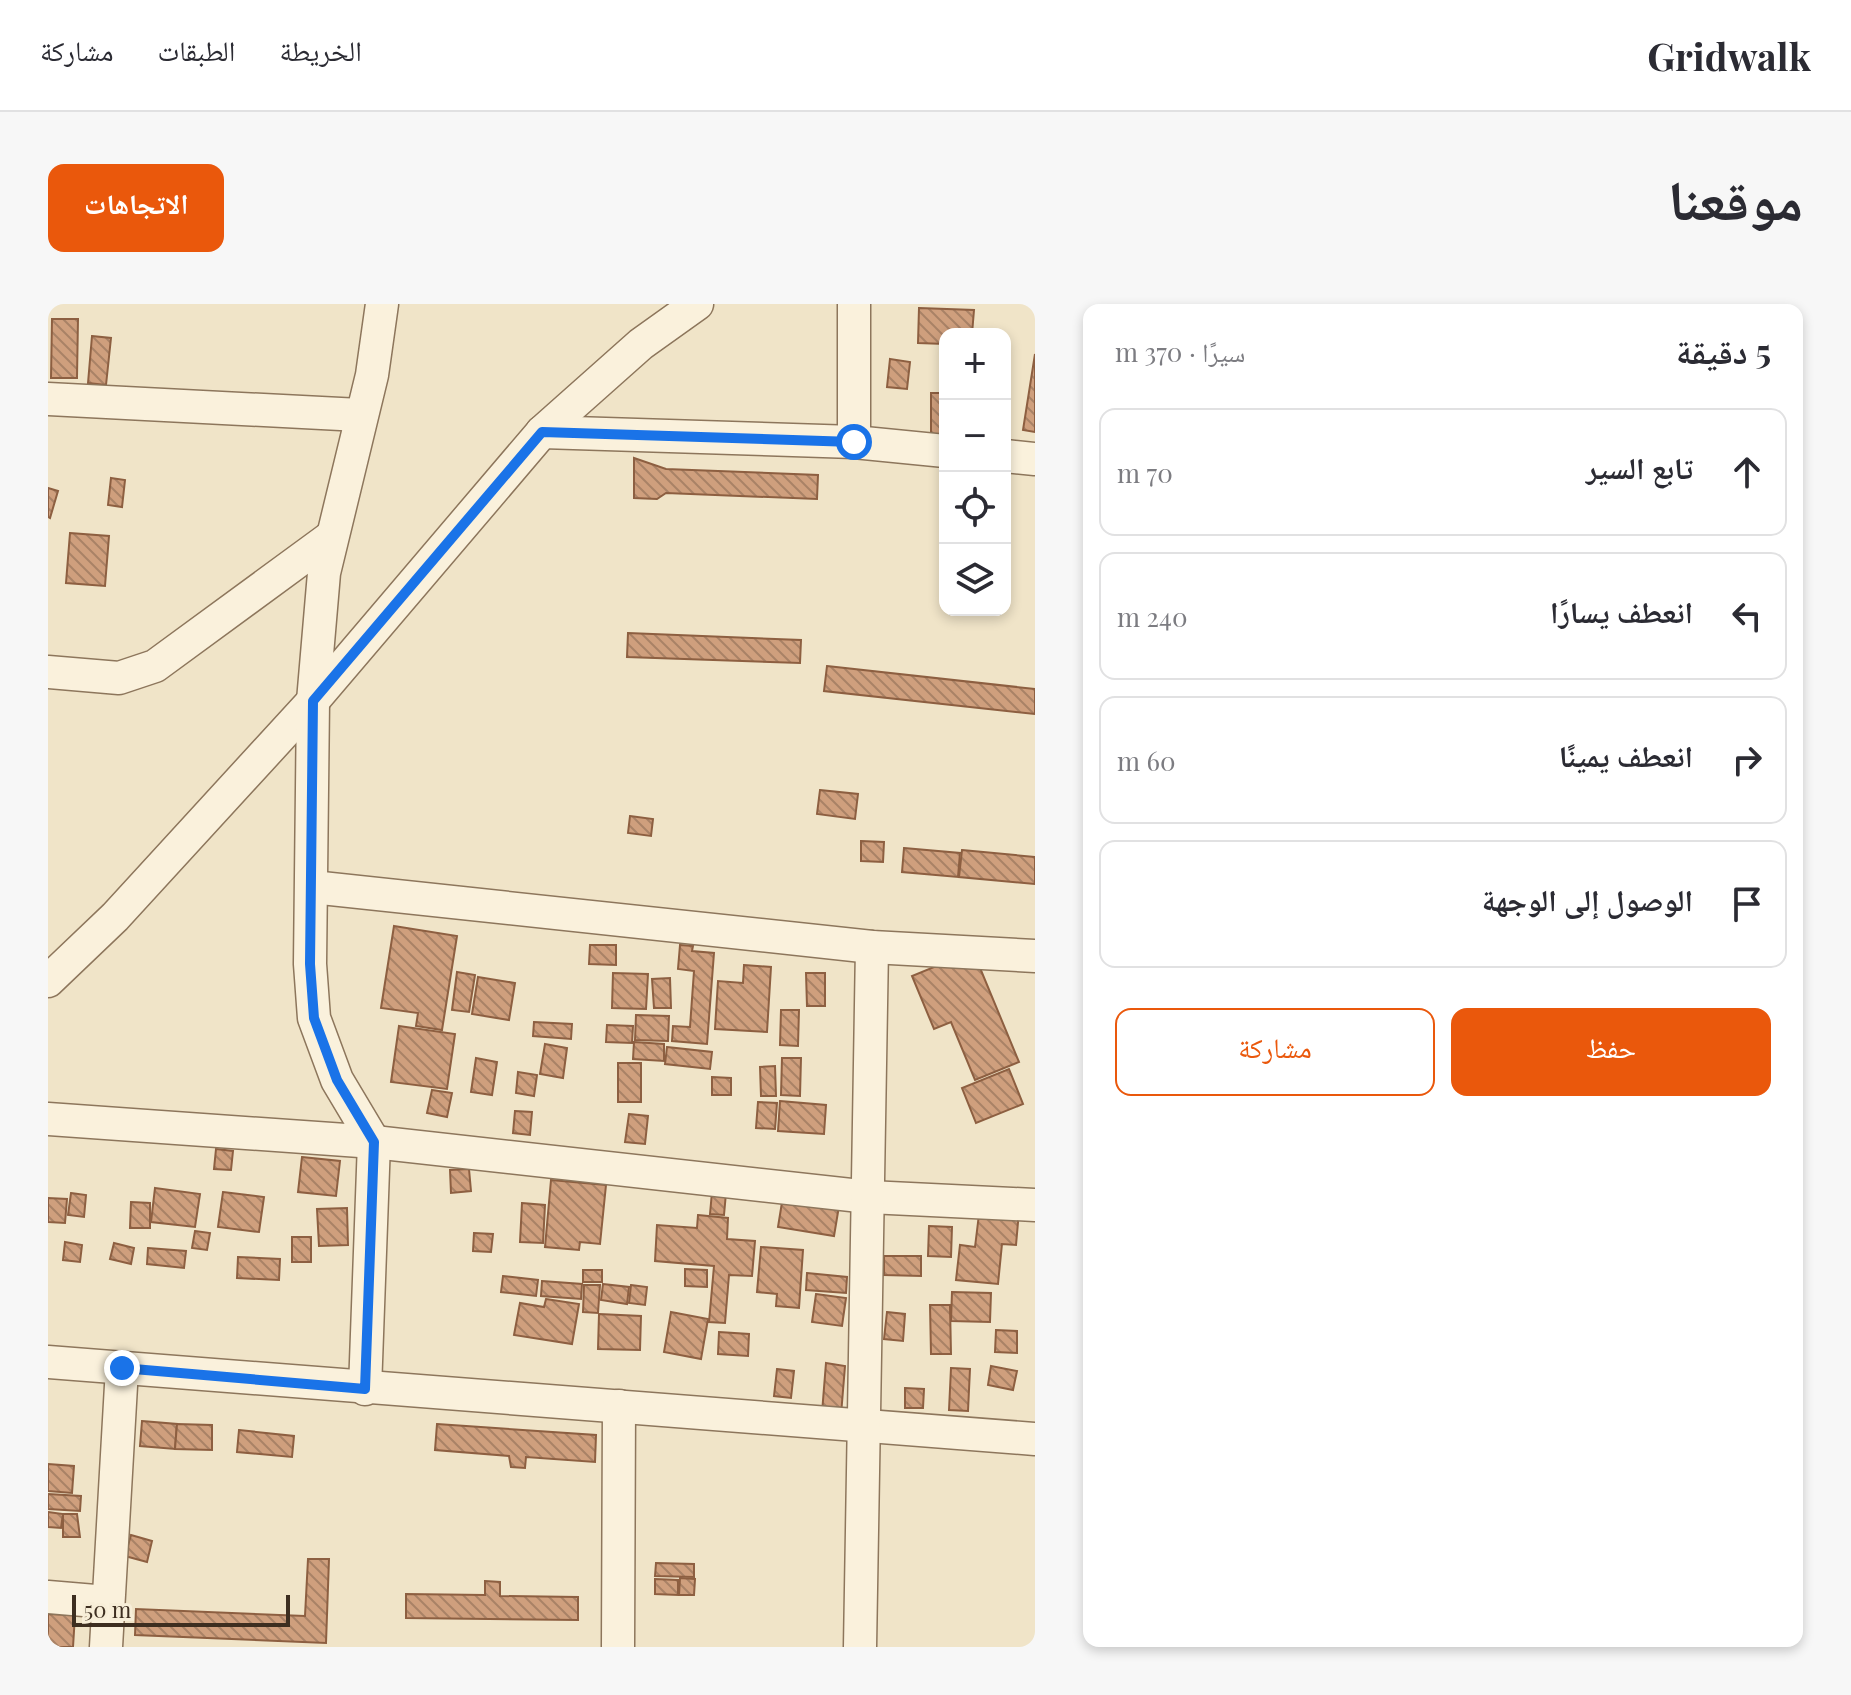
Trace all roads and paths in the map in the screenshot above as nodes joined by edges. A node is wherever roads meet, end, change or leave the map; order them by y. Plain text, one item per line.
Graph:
1 (382, 304) edge
2 (697, 304) edge
3 (854, 304) edge
4 (48, 399) edge
5 (360, 415) junction
6 (542, 432) junction
7 (854, 442) junction
8 (939, 450) edge
9 (1011, 457) edge
10 (1035, 459) edge
11 (331, 537) junction
12 (48, 672) edge
13 (313, 701) junction
14 (312, 887) junction
15 (872, 947) junction
16 (1035, 956) edge
17 (48, 981) edge
18 (48, 1119) edge
19 (374, 1142) junction
20 (869, 1197) junction
21 (1035, 1205) edge
22 (48, 1362) edge
23 (122, 1368) junction
24 (365, 1389) junction
25 (619, 1406) junction
26 (867, 1424) junction
27 (1035, 1439) edge
28 (48, 1597) edge
29 (107, 1602) junction
30 (106, 1647) edge
31 (618, 1647) edge
32 (860, 1647) edge

1 - 5 street
2 - 6 street
3 - 7 street
4 - 5 street
5 - 11 street
6 - 7 street
6 - 13 street
7 - 8 street
9 - 10 street
11 - 12 street
11 - 13 street
13 - 14 street
13 - 17 street
14 - 15 street
14 - 19 street
15 - 16 street
15 - 20 street
18 - 19 street
19 - 20 street
19 - 24 street
20 - 21 street
20 - 26 street
22 - 23 street
23 - 24 street
23 - 29 street
24 - 25 street
25 - 26 street
25 - 31 street
26 - 27 street
26 - 32 street
28 - 29 street
29 - 30 street

